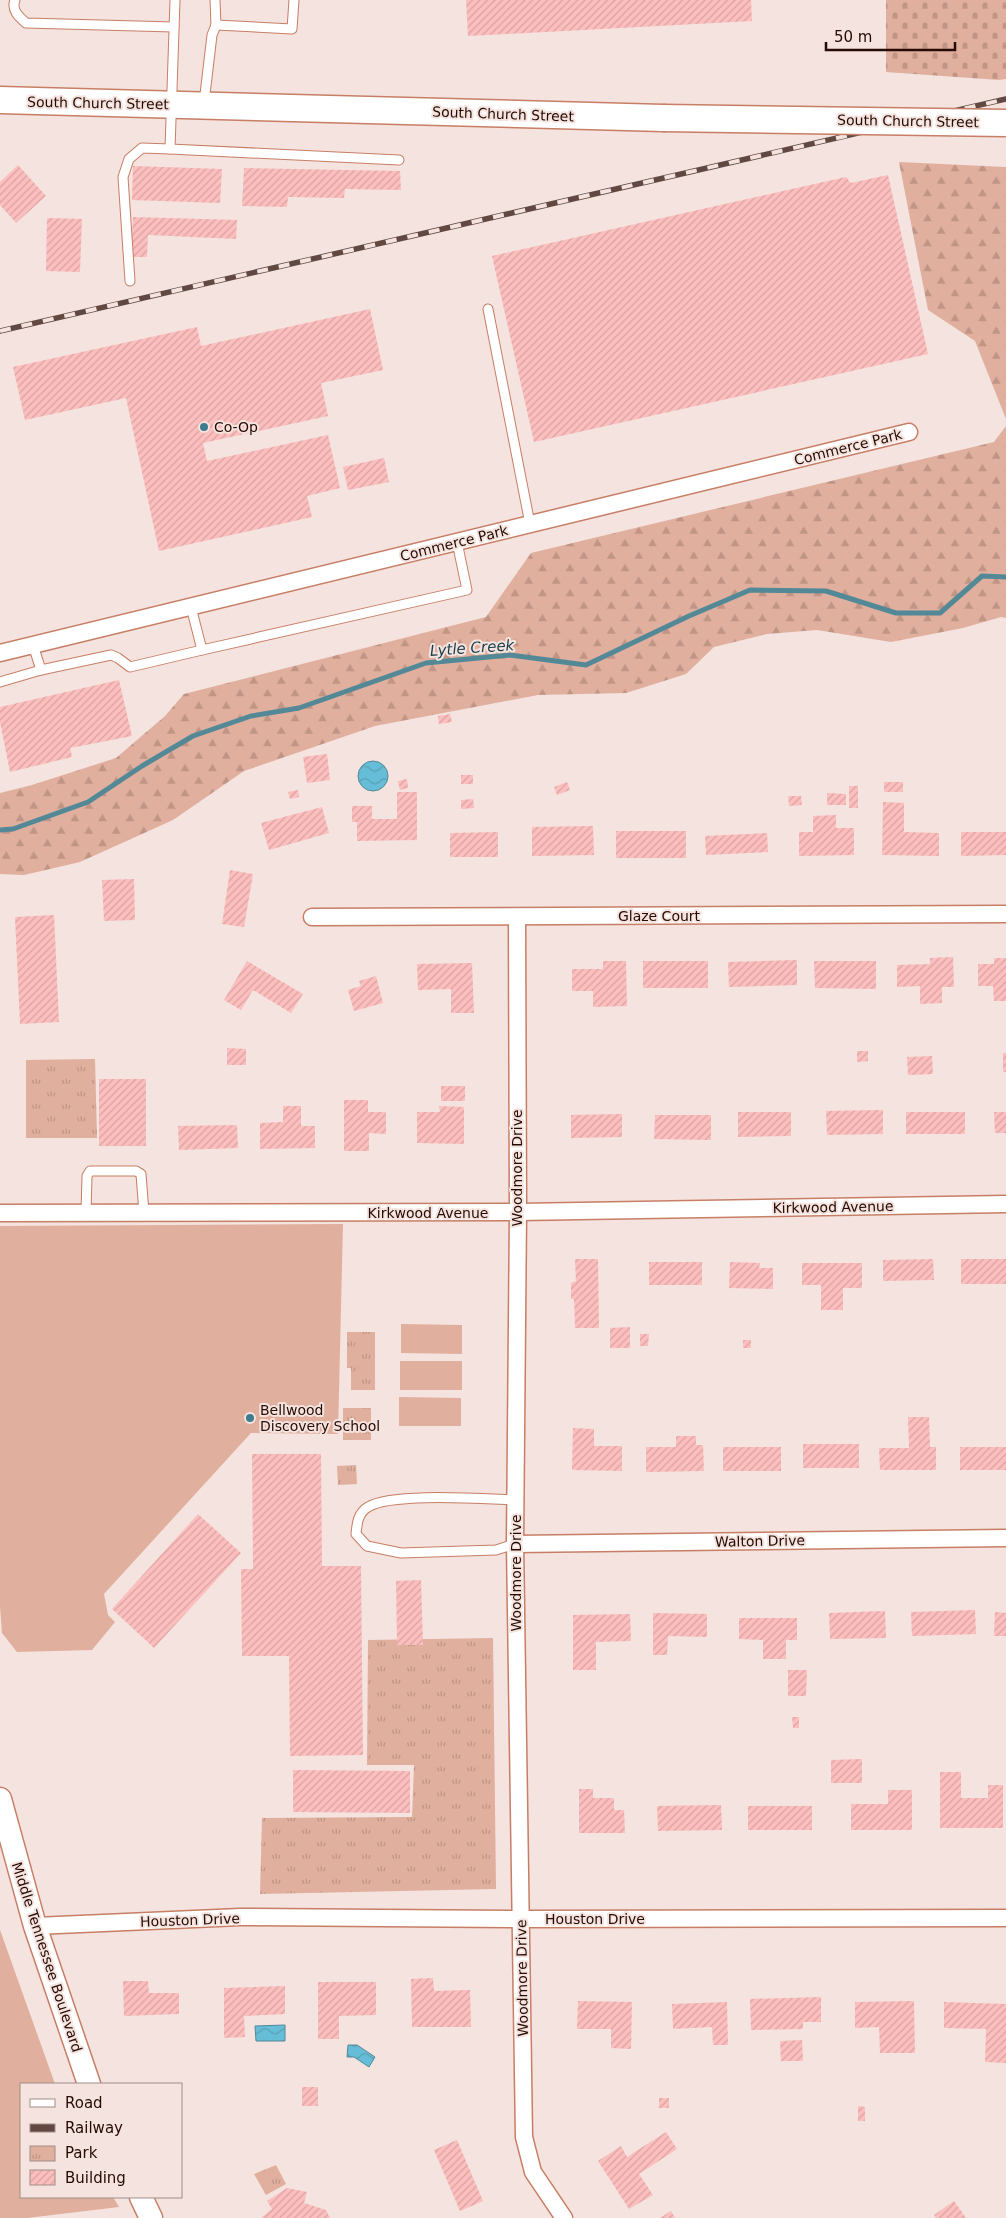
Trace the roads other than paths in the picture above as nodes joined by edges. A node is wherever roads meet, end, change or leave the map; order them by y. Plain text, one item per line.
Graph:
1 (15, 0) edge
2 (175, 0) edge
3 (215, 0) edge
4 (294, 0) edge
5 (216, 25) junction
6 (174, 27) junction
7 (0, 100) edge
8 (172, 105) junction
9 (204, 106) junction
10 (1006, 123) edge
11 (170, 149) junction
12 (399, 160) dead end
13 (130, 281) dead end
14 (488, 309) dead end
15 (908, 432) dead end
16 (530, 524) junction
17 (457, 542) junction
18 (191, 607) junction
19 (33, 645) junction
20 (202, 650) junction
21 (0, 653) edge
22 (41, 670) junction
23 (0, 682) edge
24 (1006, 914) edge
25 (312, 917) dead end
26 (516, 917) junction
27 (1006, 1204) edge
28 (518, 1212) junction
29 (86, 1213) junction
30 (144, 1213) junction
31 (0, 1214) edge
32 (516, 1500) junction
33 (1006, 1538) edge
34 (515, 1544) junction
35 (0, 1800) edge
36 (1006, 1918) edge
37 (521, 1919) junction
38 (35, 1926) junction
39 (88, 2083) edge
40 (141, 2198) edge
41 (151, 2218) edge
42 (564, 2218) edge

1 - 6 lane
2 - 6 lane
3 - 5 lane
4 - 5 lane
5 - 9 lane
6 - 8 lane
7 - 8 main road, South Church Street
8 - 9 main road, South Church Street
8 - 11 lane
9 - 10 main road, South Church Street, bridge
11 - 12 lane
11 - 13 lane
14 - 16 lane
15 - 16 street, Commerce Park
16 - 17 street, Commerce Park
17 - 18 street, Commerce Park
17 - 20 lane
18 - 19 street, Commerce Park
18 - 20 lane
19 - 21 street, Commerce Park
19 - 22 lane
20 - 22 lane
22 - 23 lane
24 - 26 street, Glaze Court
25 - 26 street, Glaze Court
26 - 28 street, Woodmore Drive
27 - 28 street, Kirkwood Avenue
28 - 30 street, Kirkwood Avenue
28 - 32 street, Woodmore Drive
29 - 30 street, Kirkwood Avenue
29 - 30 lane
29 - 31 street, Kirkwood Avenue
32 - 34 street, Woodmore Drive
32 - 34 lane
33 - 34 street, Walton Drive
34 - 37 street, Woodmore Drive
35 - 38 main road, Middle Tennessee Boulevard
36 - 37 street, Houston Drive
37 - 38 street, Houston Drive
37 - 42 street, Woodmore Drive
38 - 39 main road, Middle Tennessee Boulevard
40 - 41 main road

